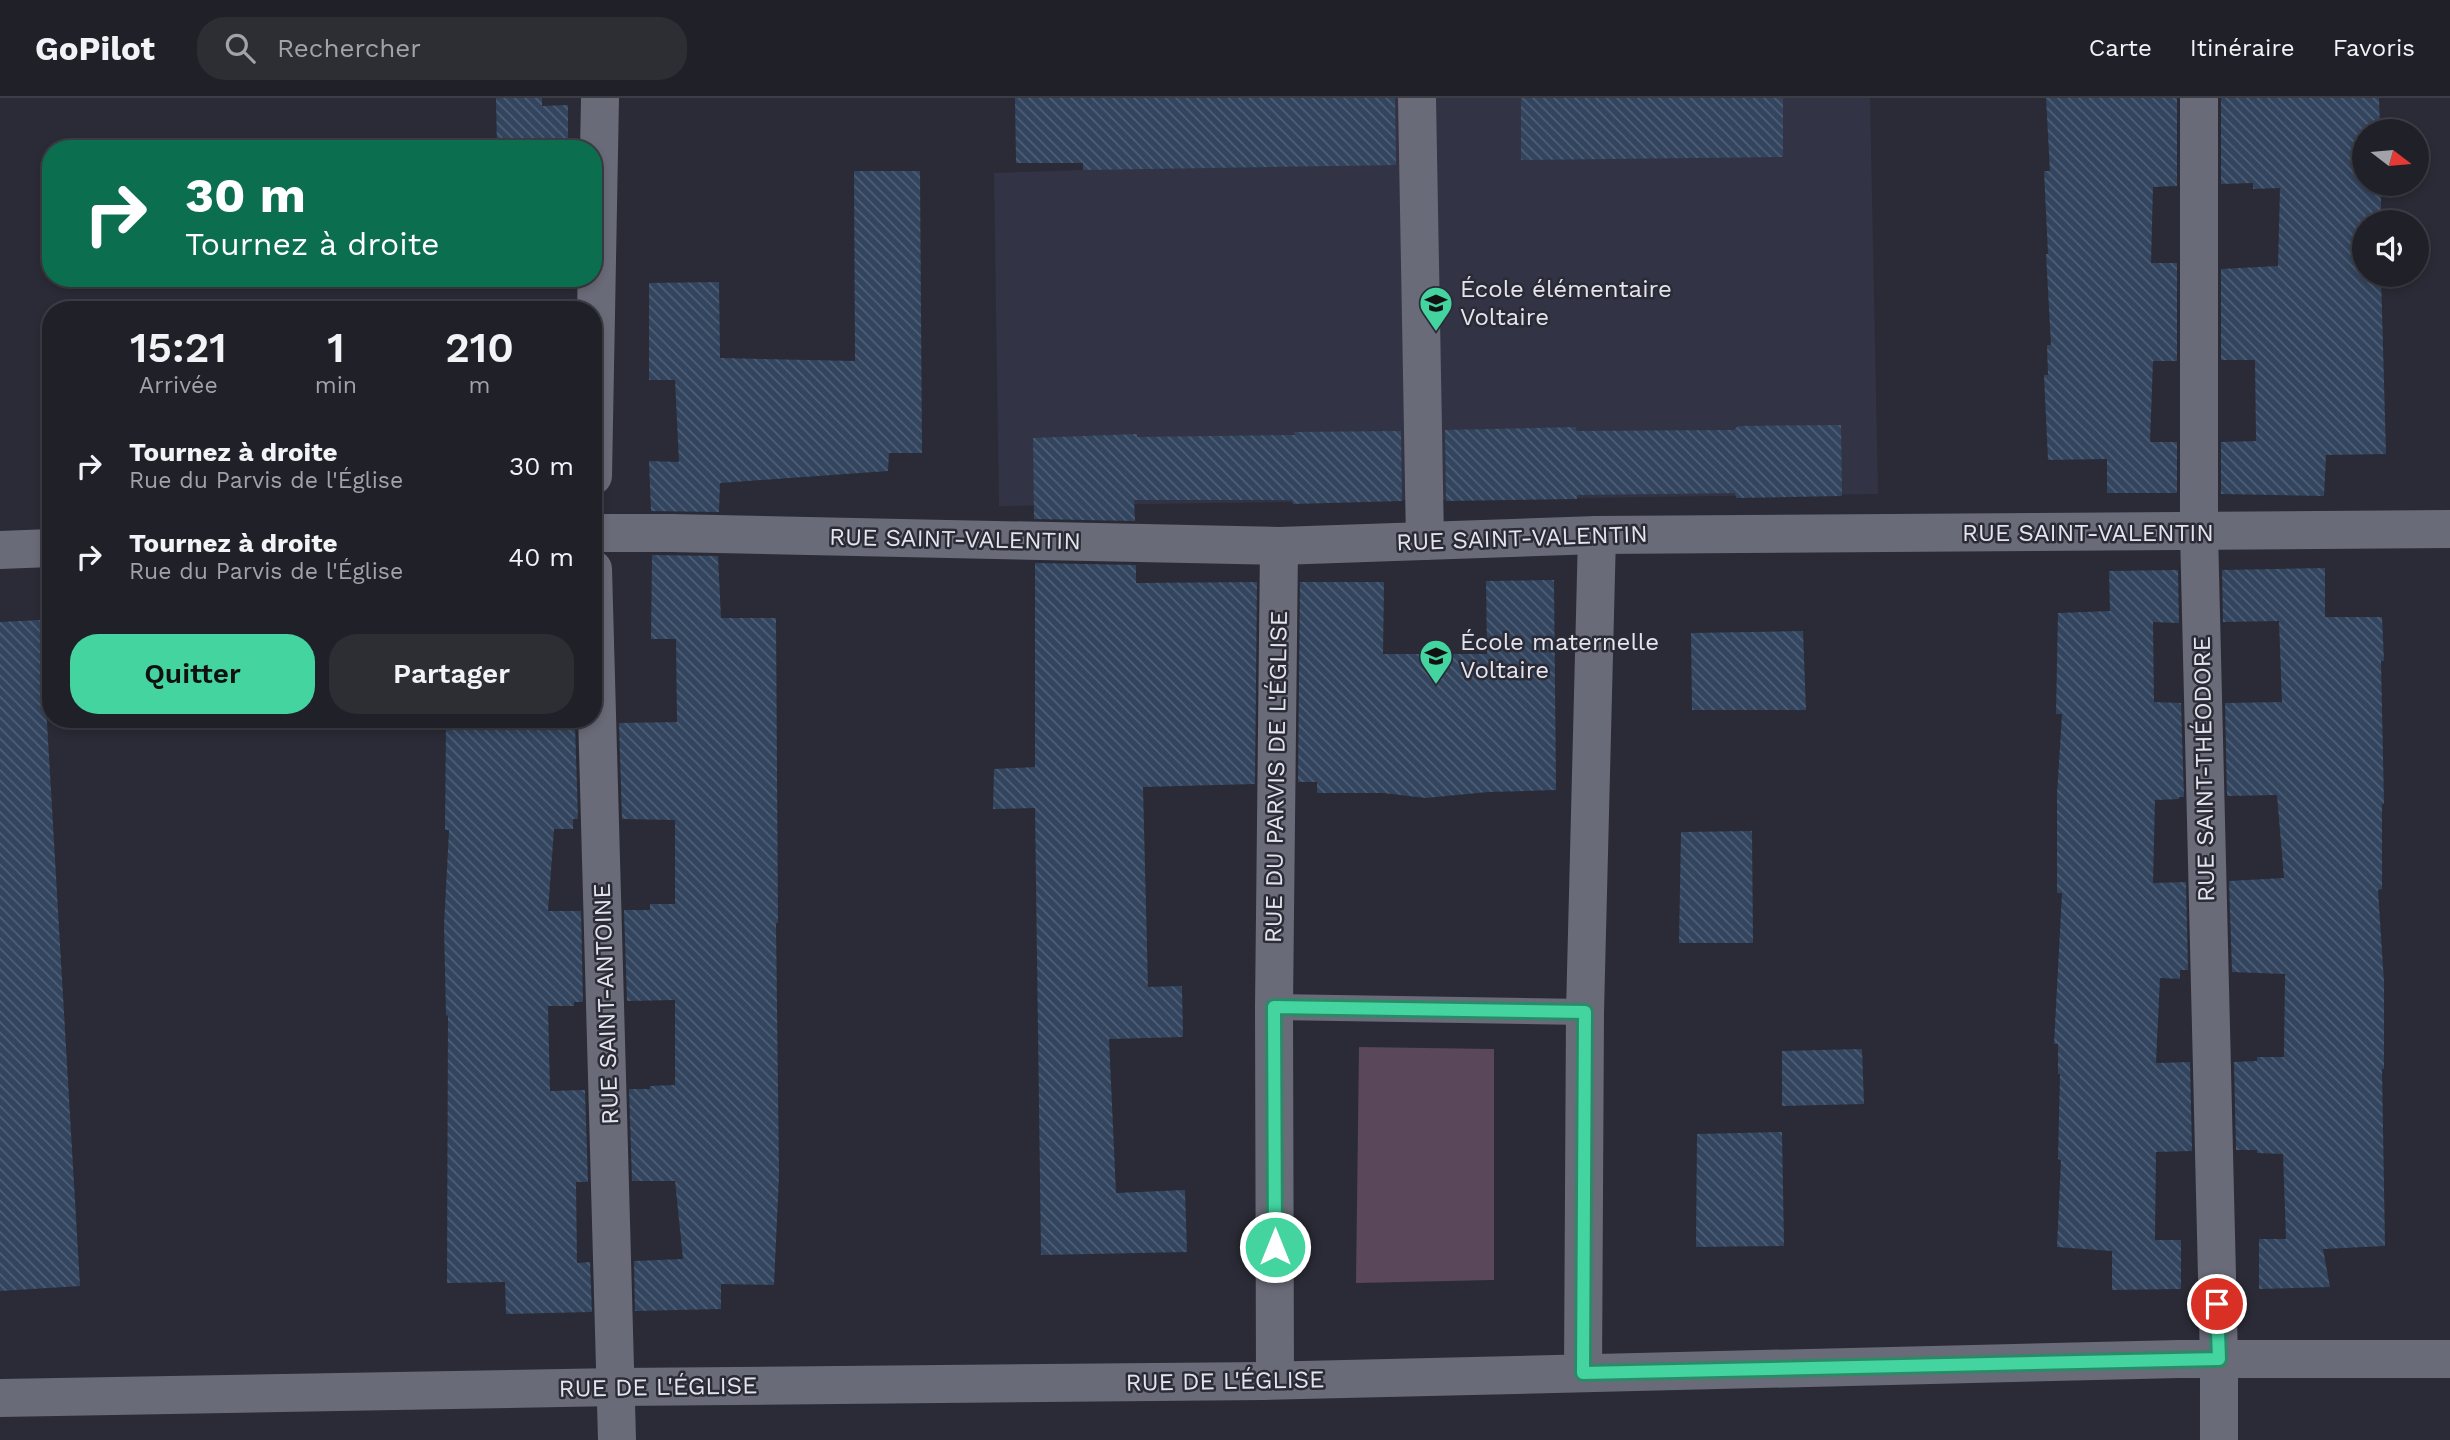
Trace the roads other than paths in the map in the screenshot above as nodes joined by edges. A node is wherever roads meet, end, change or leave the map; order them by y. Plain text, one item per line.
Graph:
1 (600, 98) edge
2 (1417, 98) edge
3 (2199, 98) edge
4 (599, 140) edge
5 (2450, 529) edge
6 (2199, 532) junction
7 (602, 533) edge
8 (1597, 535) junction
9 (1425, 541) junction
10 (1279, 547) junction
11 (42, 548) edge
12 (0, 550) edge
13 (598, 728) edge
14 (1274, 1007) junction
15 (1585, 1012) junction
16 (2219, 1359) junction
17 (2450, 1359) edge
18 (1583, 1373) junction
19 (1275, 1380) junction
20 (617, 1387) junction
21 (0, 1398) edge
22 (617, 1440) edge
23 (2219, 1440) edge

1 - 4 street
2 - 9 street
3 - 6 street, RUE SAINT-THÉODORE
5 - 6 street, RUE SAINT-VALENTIN
6 - 8 street, RUE SAINT-VALENTIN
6 - 16 street, RUE SAINT-THÉODORE
7 - 10 street, RUE SAINT-VALENTIN
8 - 9 street, RUE SAINT-VALENTIN
8 - 15 street
9 - 10 street, RUE SAINT-VALENTIN
10 - 14 street, RUE DU PARVIS DE L'ÉGLISE
11 - 12 street
13 - 20 street, RUE SAINT-ANTOINE
14 - 15 lane
14 - 19 street, RUE DU PARVIS DE L'ÉGLISE
15 - 18 street
16 - 17 street, RUE DE L'ÉGLISE
16 - 18 street, RUE DE L'ÉGLISE
16 - 23 street, RUE SAINT-THÉODORE
18 - 19 street, RUE DE L'ÉGLISE
19 - 20 street, RUE DE L'ÉGLISE
20 - 21 street, RUE DE L'ÉGLISE
20 - 22 street, RUE SAINT-ANTOINE

